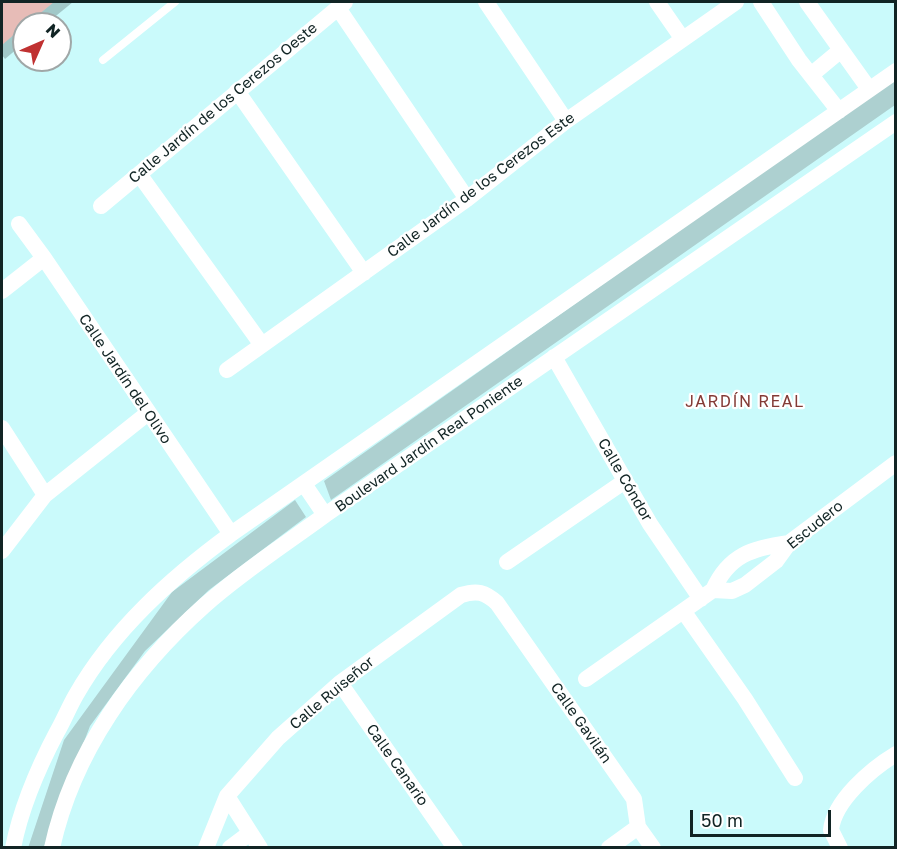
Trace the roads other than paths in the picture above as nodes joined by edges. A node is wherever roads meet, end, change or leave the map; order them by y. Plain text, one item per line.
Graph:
1 (175, 2) edge
2 (486, 2) edge
3 (657, 2) edge
4 (736, 2) edge
5 (761, 2) edge
6 (807, 2) edge
7 (342, 5) edge
8 (682, 38) junction
9 (842, 50) junction
10 (103, 60) dead end
11 (896, 71) edge
12 (810, 75) junction
13 (869, 89) junction
14 (237, 91) junction
15 (838, 111) junction
16 (566, 121) junction
17 (896, 122) edge
18 (139, 174) junction
19 (467, 199) junction
20 (101, 206) dead end
21 (19, 224) dead end
22 (44, 258) junction
23 (364, 273) junction
24 (2, 291) edge
25 (262, 345) junction
26 (554, 357) junction
27 (227, 370) dead end
28 (148, 413) junction
29 (2, 428) edge
30 (896, 463) edge
31 (625, 481) junction
32 (304, 484) junction
33 (45, 495) junction
34 (325, 516) junction
35 (231, 534) junction
36 (789, 543) junction
37 (2, 551) edge
38 (507, 562) dead end
39 (707, 595) junction
40 (497, 603) joint
41 (684, 612) junction
42 (586, 679) dead end
43 (340, 683) junction
44 (896, 754) edge
45 (795, 778) dead end
46 (227, 796) junction
47 (638, 827) junction
48 (250, 833) junction
49 (13, 848) edge
50 (52, 848) edge
51 (206, 848) edge
52 (230, 848) edge
53 (260, 848) edge
54 (455, 848) edge
55 (609, 848) edge
56 (653, 848) edge
57 (840, 848) edge

1 - 10 lane
2 - 16 street
3 - 8 street
4 - 8 street, Calle Jardín de los Cerezos Este
5 - 12 street
6 - 9 street
7 - 14 street, Calle Jardín de los Cerezos Oeste
7 - 19 street
8 - 16 street, Calle Jardín de los Cerezos Este
9 - 12 street
9 - 13 street
11 - 13 street
12 - 15 street
13 - 15 street
14 - 18 street, Calle Jardín de los Cerezos Oeste
14 - 23 street
15 - 32 street
16 - 19 street, Calle Jardín de los Cerezos Este
17 - 26 street, Boulevard Jardín Real Poniente
18 - 20 street, Calle Jardín de los Cerezos Oeste
18 - 25 street
19 - 23 street, Calle Jardín de los Cerezos Este
21 - 22 street, Calle Jardín del Olivo
22 - 24 street
22 - 28 street, Calle Jardín del Olivo
23 - 25 street, Calle Jardín de los Cerezos Este
25 - 27 street, Calle Jardín de los Cerezos Este
26 - 31 street, Calle Cóndor
26 - 34 street, Boulevard Jardín Real Poniente
28 - 33 street
28 - 35 street, Calle Jardín del Olivo
29 - 33 street
30 - 36 street, Escudero
31 - 38 street
31 - 39 street, Calle Cóndor
32 - 34 street
32 - 35 street
33 - 37 street
34 - 50 street, Boulevard Jardín Real Poniente
35 - 49 street
36 - 39 street, Escudero
36 - 39 street
39 - 41 street
40 - 43 street, Calle Ruiseñor
40 - 47 street, Calle Gavilán
41 - 42 street
41 - 45 street
43 - 46 street, Calle Ruiseñor
43 - 54 street, Calle Canario
44 - 57 street
46 - 48 street
46 - 51 street, Calle Ruiseñor
47 - 55 street
47 - 56 street, Calle Gavilán
48 - 52 street
48 - 53 street

